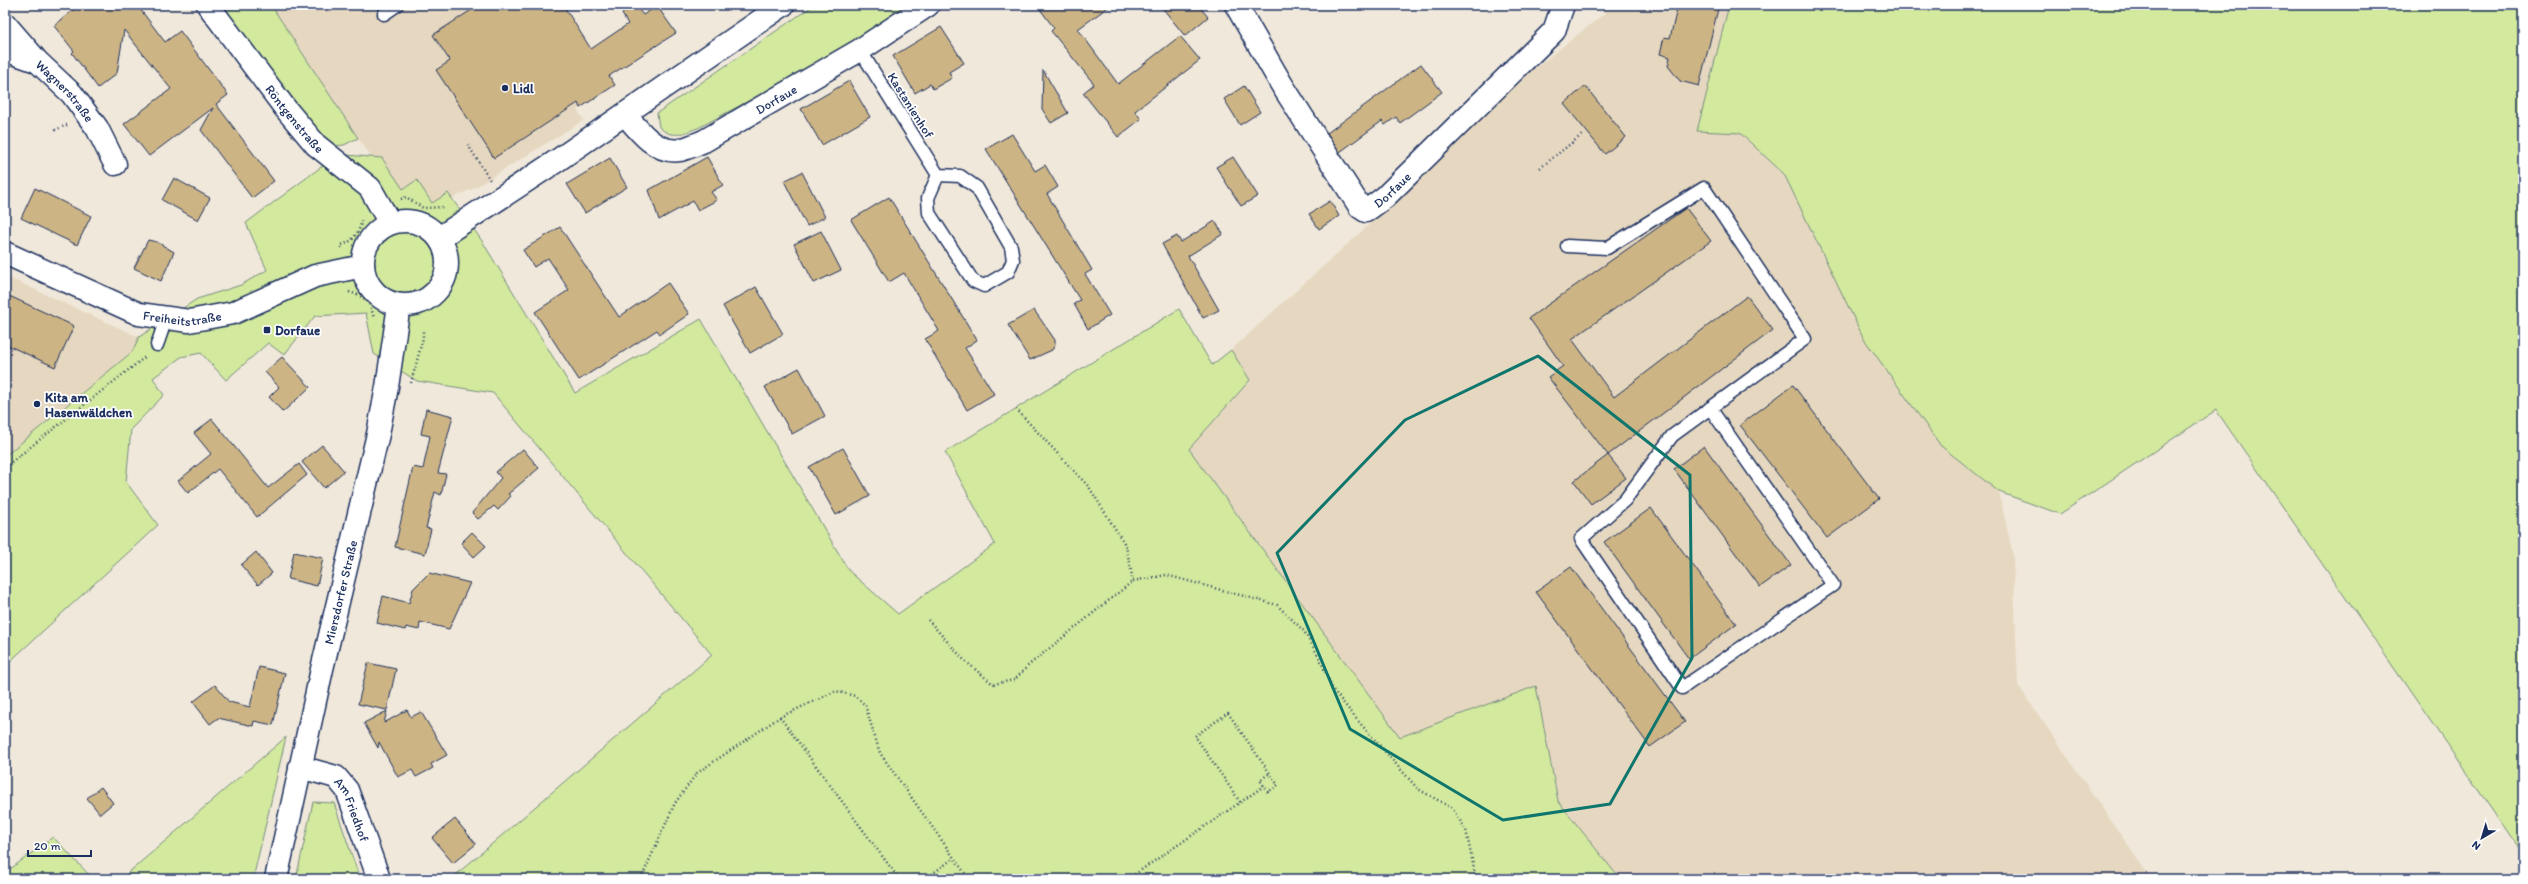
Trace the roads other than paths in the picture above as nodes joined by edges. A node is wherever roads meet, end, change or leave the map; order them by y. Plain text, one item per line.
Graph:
1 (208, 5) edge
2 (397, 5) edge
3 (783, 5) edge
4 (928, 5) edge
5 (1236, 5) edge
6 (1563, 5) edge
7 (384, 14) dead end
8 (5, 24) edge
9 (5, 50) edge
10 (860, 50) junction
11 (37, 61) junction
12 (625, 114) junction
13 (115, 164) dead end
14 (938, 176) junction
15 (390, 224) junction
16 (439, 238) junction
17 (1567, 246) dead end
18 (5, 253) edge
19 (363, 266) junction
20 (399, 305) junction
21 (166, 319) junction
22 (158, 345) road end
23 (1710, 408) junction
24 (300, 767) junction
25 (276, 879) edge
26 (379, 879) edge

1 - 15 street, Röntgenstraße
2 - 7 lane
3 - 12 street
4 - 10 street, Dorfaue
5 - 6 street, Dorfaue
8 - 11 street, Wagnerstraße
9 - 11 street
10 - 12 street, Dorfaue
10 - 14 lane, Kastanienhof
11 - 13 street, Wagnerstraße
12 - 16 street
14 - 14 lane
15 - 16 street
15 - 19 street
16 - 20 street
17 - 23 lane
18 - 21 street, Freiheitstraße
19 - 20 street
19 - 21 street, Freiheitstraße
20 - 24 street, Miersdorfer Straße
21 - 22 lane
23 - 23 lane
24 - 25 street, Miersdorfer Straße
24 - 26 street, Am Friedhof

